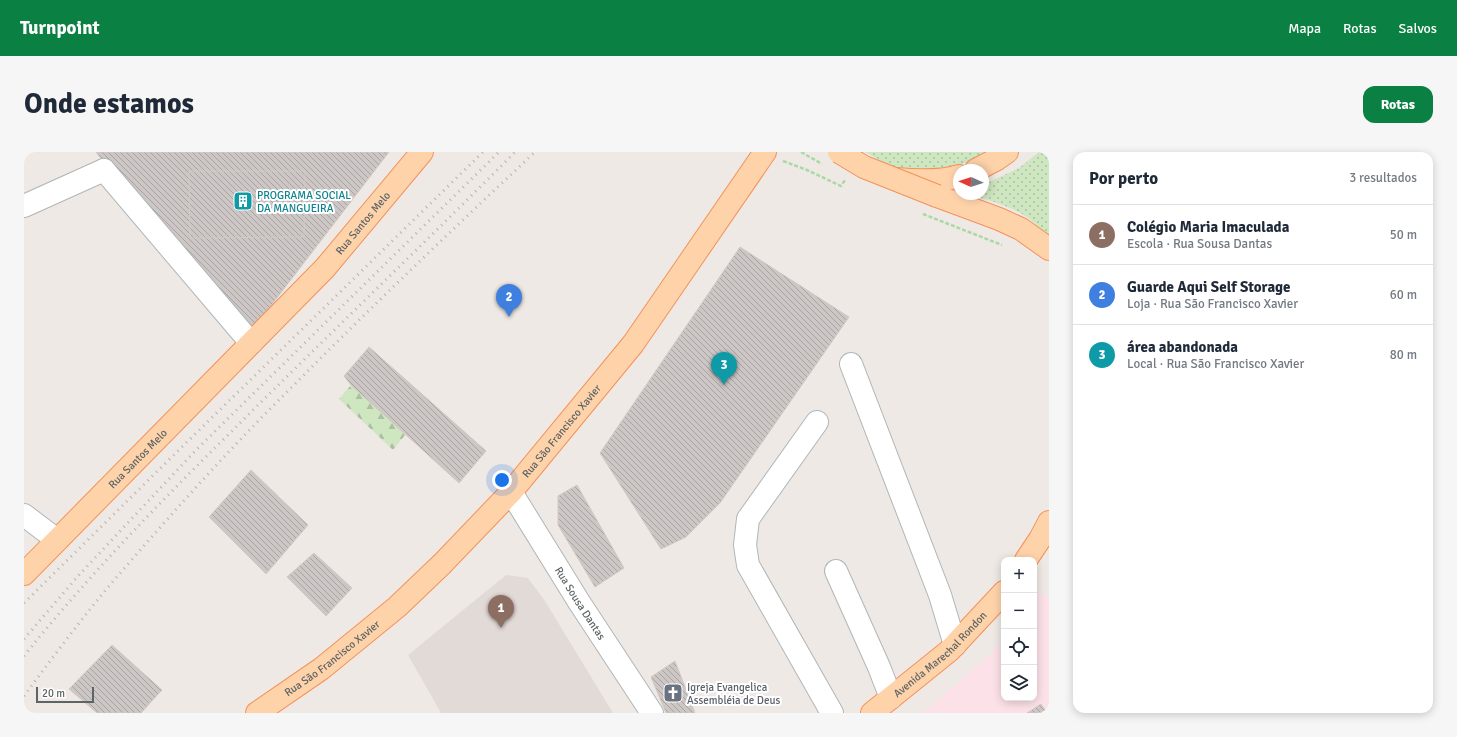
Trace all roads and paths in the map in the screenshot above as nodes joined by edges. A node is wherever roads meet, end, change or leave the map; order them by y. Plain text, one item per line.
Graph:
1 (422, 152) edge
2 (802, 152) edge
3 (1007, 152) edge
4 (764, 153) edge
5 (834, 157) edge
6 (103, 161) edge
7 (989, 164) edge
8 (953, 178) edge
9 (841, 186) dead end
10 (24, 206) edge
11 (1049, 249) edge
12 (250, 343) junction
13 (851, 364) dead end
14 (817, 422) dead end
15 (511, 492) junction
16 (24, 515) edge
17 (1049, 522) edge
18 (57, 540) junction
19 (1028, 557) edge
20 (836, 571) dead end
21 (24, 574) edge
22 (1003, 593) edge
23 (955, 645) junction
24 (891, 698) junction
25 (256, 713) edge
26 (652, 713) edge
27 (832, 713) edge
28 (872, 713) edge

1 - 12 main road, Rua Santos Melo
2 - 5 path
3 - 7 main road
4 - 9 path
4 - 15 main road, Rua São Francisco Xavier
5 - 8 main road
5 - 11 main road, bridge
6 - 10 street
6 - 12 street
12 - 18 main road, Rua Santos Melo
13 - 23 street
14 - 27 street
15 - 25 main road, Rua São Francisco Xavier
15 - 26 street, Rua Sousa Dantas
16 - 18 street
17 - 19 main road
18 - 21 main road, Rua Santos Melo
20 - 24 street
22 - 23 main road, Avenida Marechal Rondon
23 - 24 main road, Avenida Marechal Rondon
24 - 28 main road, Avenida Marechal Rondon

